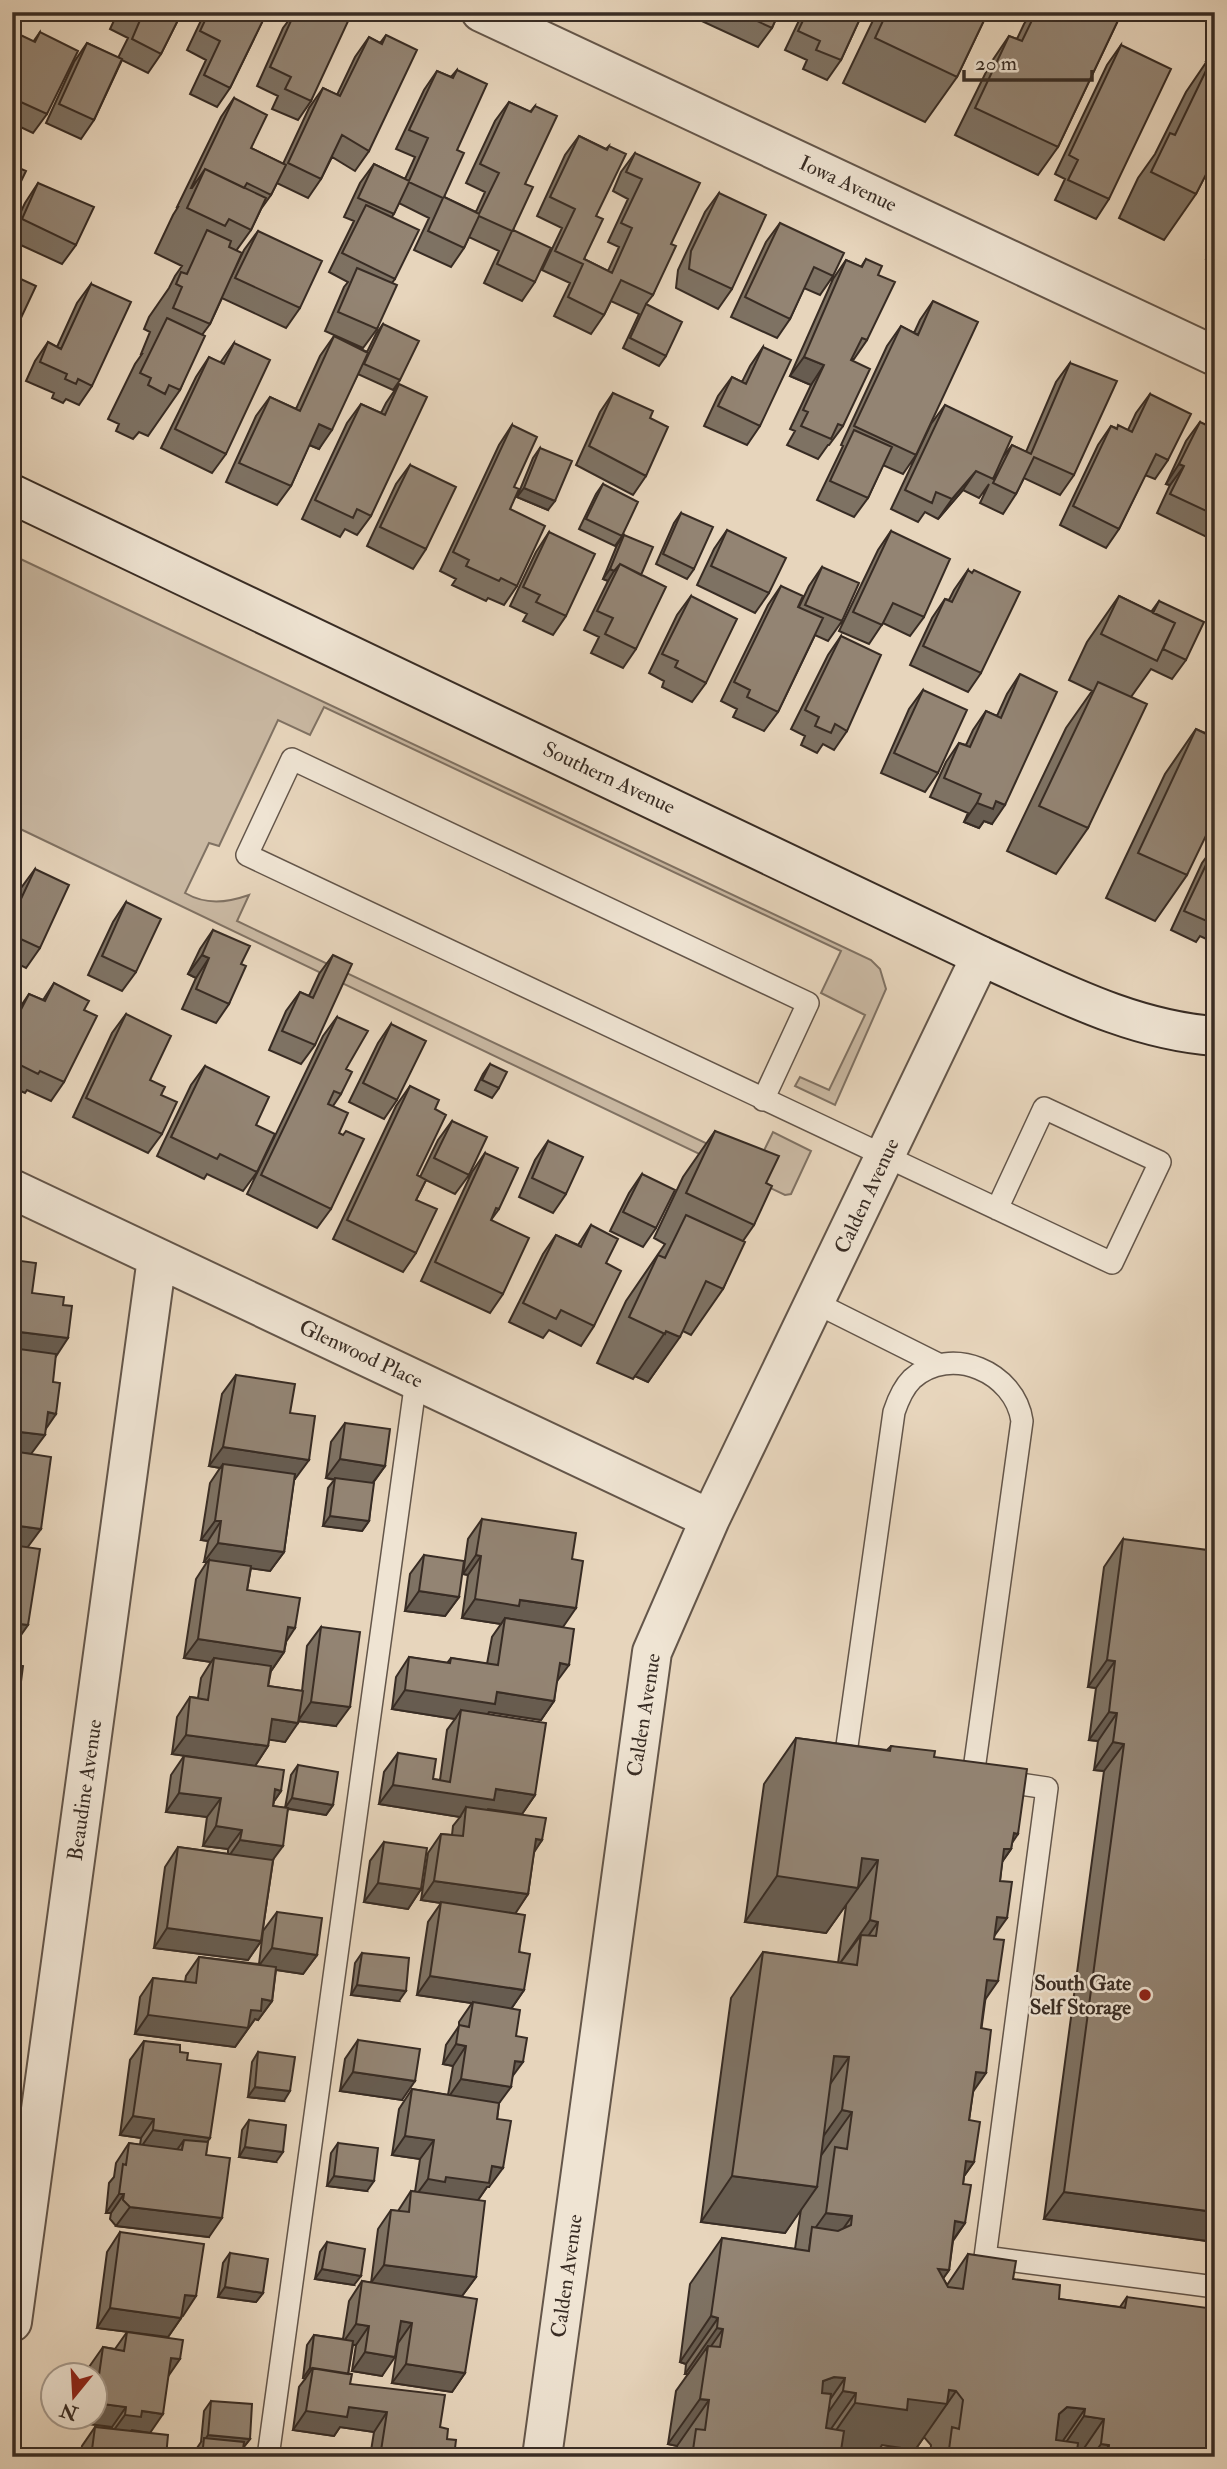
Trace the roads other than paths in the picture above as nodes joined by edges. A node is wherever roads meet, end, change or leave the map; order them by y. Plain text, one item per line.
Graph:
1 (481, 12) edge
2 (1215, 356) edge
3 (12, 494) edge
4 (981, 956) junction
5 (1215, 1036) edge
6 (763, 1100) junction
7 (886, 1157) junction
8 (12, 1189) edge
9 (997, 1209) junction
10 (158, 1258) junction
11 (816, 1303) junction
12 (938, 1364) junction
13 (416, 1380) junction
14 (710, 1519) junction
15 (871, 1764) edge
16 (947, 1774) edge
17 (973, 1777) junction
18 (1215, 2287) edge
19 (12, 2322) edge
20 (268, 2457) edge
21 (542, 2457) edge

1 - 2 street, Iowa Avenue
3 - 4 street, Southern Avenue
4 - 5 street, Southern Avenue
4 - 7 street, Calden Avenue
6 - 6 lane
6 - 7 lane
7 - 9 lane
7 - 11 street, Calden Avenue
8 - 10 street, Glenwood Place
9 - 9 lane
10 - 13 street, Glenwood Place
10 - 19 street, Beaudine Avenue
11 - 12 lane
11 - 14 street, Calden Avenue
12 - 15 lane
12 - 17 lane
13 - 14 street, Glenwood Place
13 - 20 lane
14 - 21 street, Calden Avenue
16 - 17 lane
17 - 18 lane

